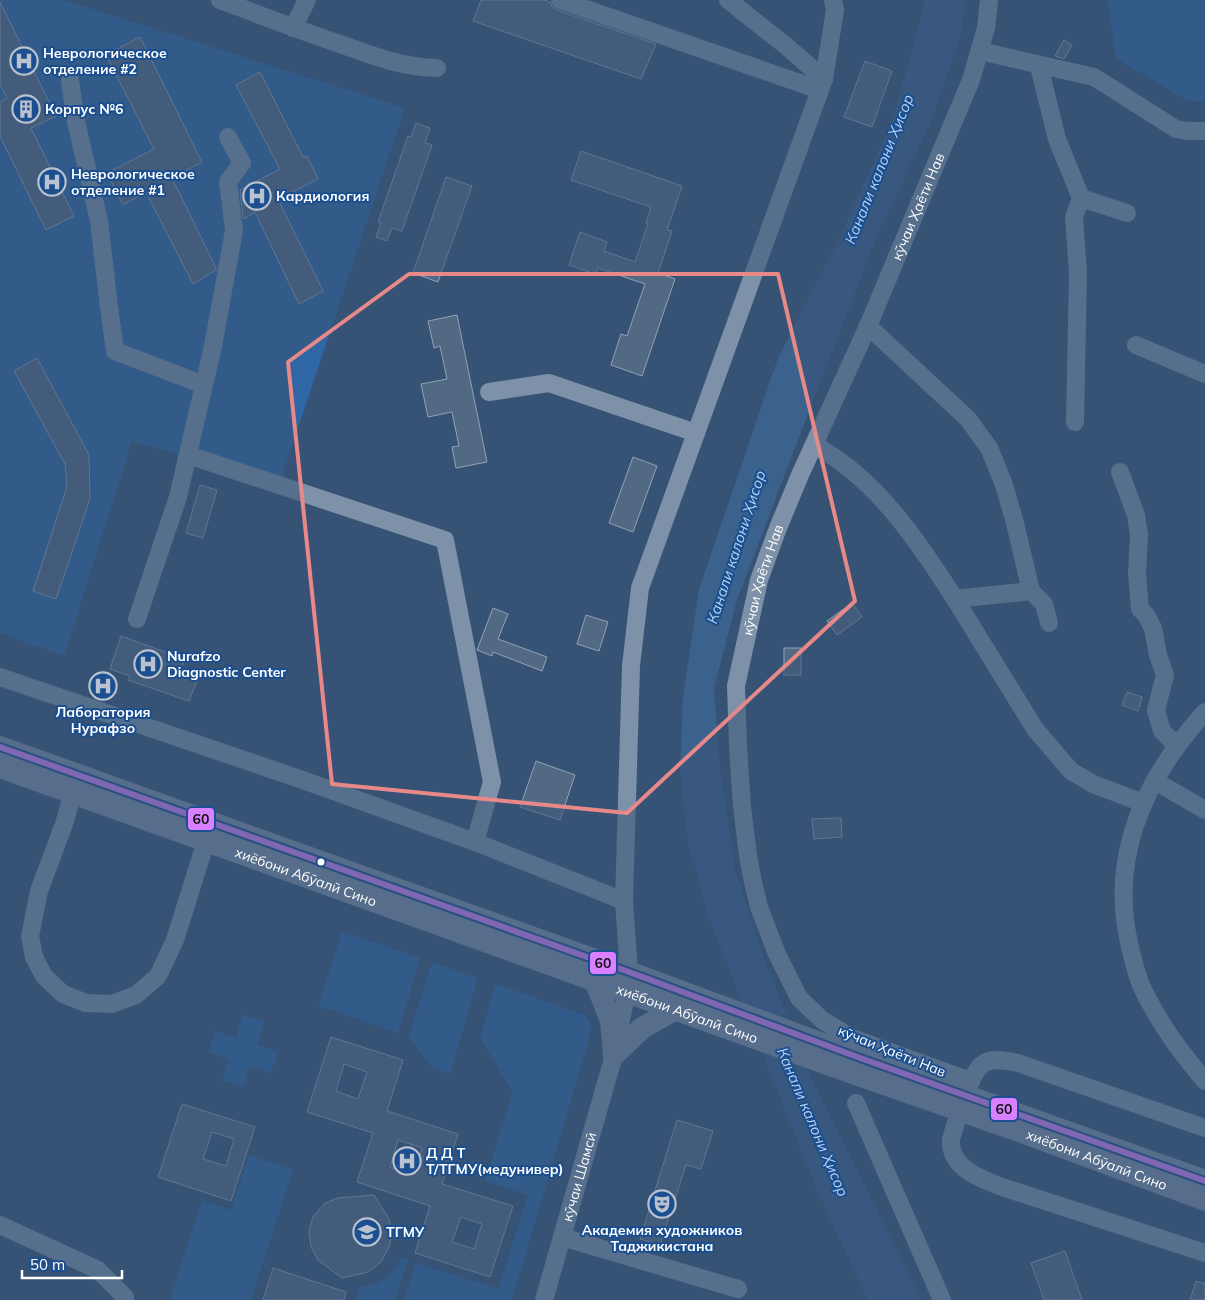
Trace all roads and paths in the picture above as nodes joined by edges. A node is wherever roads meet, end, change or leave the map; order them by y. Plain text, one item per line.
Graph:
1 (220, 0) edge
2 (307, 0) edge
3 (560, 0) edge
4 (728, 0) edge
5 (833, 0) edge
6 (989, 0) edge
7 (293, 28) junction
8 (980, 51) junction
9 (1039, 66) junction
10 (437, 68) dead end
11 (70, 80) dead end
12 (822, 84) junction
13 (1205, 131) edge
14 (228, 137) dead end
15 (1080, 198) junction
16 (1127, 213) dead end
17 (868, 326) junction
18 (1136, 345) dead end
19 (1205, 374) edge
20 (204, 385) junction
21 (489, 392) dead end
22 (1075, 422) dead end
23 (696, 432) junction
24 (814, 445) junction
25 (188, 455) junction
26 (1120, 472) dead end
27 (1031, 591) junction
28 (956, 599) junction
29 (137, 619) dead end
30 (1049, 623) dead end
31 (0, 677) edge
32 (1205, 712) edge
33 (1177, 746) junction
34 (0, 747) edge
35 (0, 767) edge
36 (1155, 782) junction
37 (73, 793) junction
38 (1143, 803) junction
39 (1205, 810) edge
40 (206, 841) junction
41 (475, 842) junction
42 (624, 901) junction
43 (595, 980) junction
44 (628, 981) junction
45 (688, 1007) junction
46 (614, 1055) junction
47 (970, 1081) junction
48 (1205, 1081) edge
49 (856, 1103) dead end
50 (1028, 1126) junction
51 (1205, 1128) edge
52 (1205, 1181) edge
53 (1205, 1200) edge
54 (0, 1225) edge
55 (562, 1237) junction
56 (1205, 1253) edge
57 (738, 1289) dead end
58 (125, 1300) edge
59 (544, 1300) edge
60 (942, 1300) edge

1 - 7 street
2 - 7 street
3 - 12 street
4 - 12 street
5 - 12 street, кӯчаи Шамсӣ
6 - 8 street, кӯчаи Ҳаёти Нав
7 - 10 street
8 - 9 street
8 - 17 street, кӯчаи Ҳаёти Нав
9 - 13 street
9 - 15 street
11 - 20 street
12 - 23 street, кӯчаи Шамсӣ
14 - 20 street
15 - 16 street
15 - 22 street
17 - 24 street, кӯчаи Ҳаёти Нав
17 - 27 street
18 - 19 street
20 - 25 street
21 - 23 street
23 - 42 street, кӯчаи Шамсӣ
24 - 28 street
24 - 47 street, кӯчаи Ҳаёти Нав
25 - 29 street
25 - 41 street
26 - 33 street
27 - 28 street
27 - 30 street
28 - 38 street
31 - 41 street
32 - 33 street
33 - 36 street
34 - 44 main road, хиёбони Абӯалӣ Сино
35 - 37 main road, хиёбони Абӯалӣ Сино
36 - 38 street
36 - 39 street
37 - 40 main road, хиёбони Абӯалӣ Сино
37 - 40 street
38 - 48 street
40 - 43 main road, хиёбони Абӯалӣ Сино
41 - 42 street
42 - 44 street, кӯчаи Шамсӣ
43 - 44 main road, хиёбони Абӯалӣ Сино
43 - 46 main road
44 - 45 main road, хиёбони Абӯалӣ Сино
44 - 46 street, кӯчаи Шамсӣ
45 - 46 main road
45 - 50 main road, хиёбони Абӯалӣ Сино
46 - 55 street, кӯчаи Шамсӣ
47 - 51 street
47 - 56 street
49 - 60 street
50 - 52 main road, хиёбони Абӯалӣ Сино
50 - 53 main road, хиёбони Абӯалӣ Сино
54 - 58 street
55 - 57 street
55 - 59 street, кӯчаи Шамсӣ

